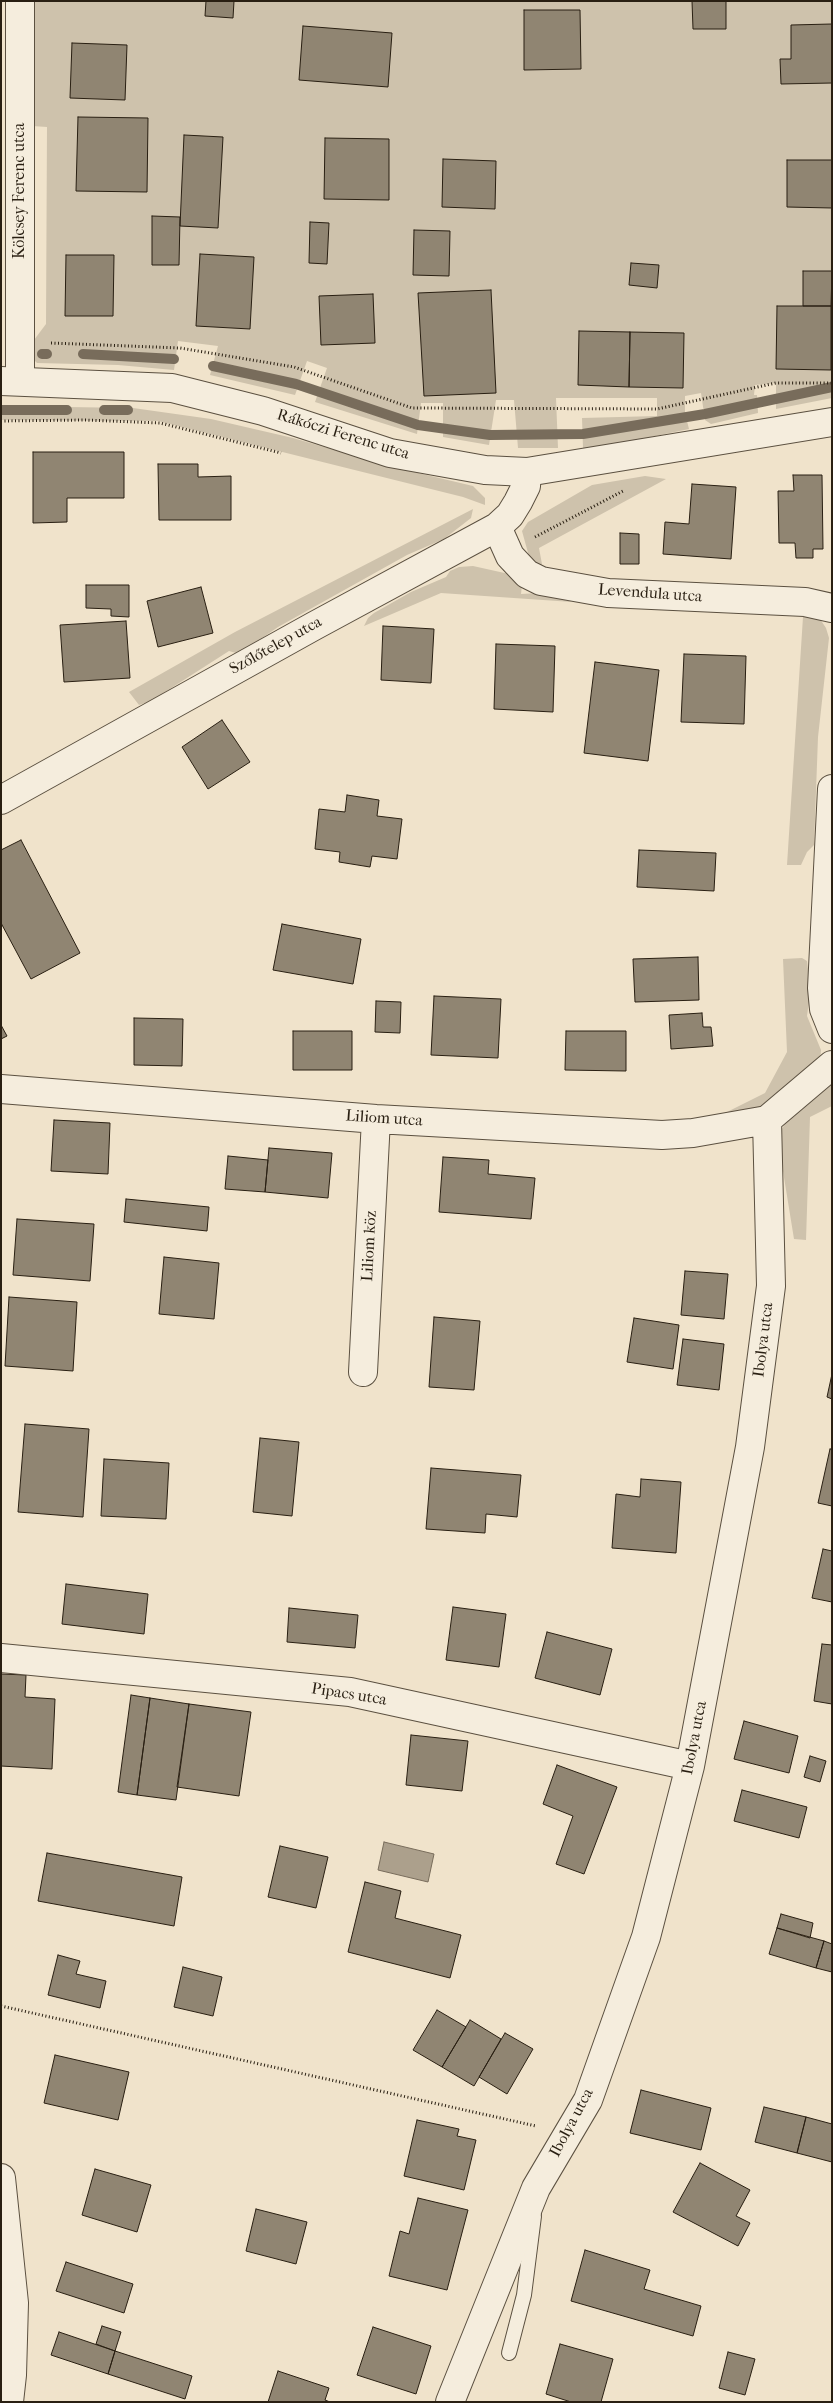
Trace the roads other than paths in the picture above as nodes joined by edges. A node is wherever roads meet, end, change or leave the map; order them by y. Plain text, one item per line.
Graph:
1 (20, 1) edge
2 (10, 381) edge
3 (832, 422) edge
4 (527, 472) junction
5 (498, 527) junction
6 (832, 608) edge
7 (832, 789) edge
8 (1, 800) edge
9 (832, 1029) edge
10 (832, 1065) edge
11 (1, 1089) edge
12 (376, 1119) junction
13 (767, 1120) junction
14 (363, 1372) dead end
15 (1, 1658) edge
16 (690, 1766) junction
17 (1, 2178) edge
18 (536, 2188) junction
19 (509, 2353) dead end
20 (6, 2375) edge
21 (454, 2399) edge
22 (9, 2402) edge

1 - 2 street, Kölcsey Ferenc utca
2 - 4 street, Rákóczi Ferenc utca
3 - 4 street, Rákóczi Ferenc utca
4 - 5 street, Szőlőtelep utca
5 - 6 street, Levendula utca
5 - 8 street, Szőlőtelep utca
7 - 9 street
10 - 13 street
11 - 12 street, Liliom utca
12 - 13 street, Liliom utca
12 - 14 street, Liliom köz
13 - 16 street, Ibolya utca
15 - 16 street, Pipacs utca
16 - 18 street, Ibolya utca
17 - 20 street
18 - 19 lane
18 - 21 street, Ibolya utca
20 - 22 street

